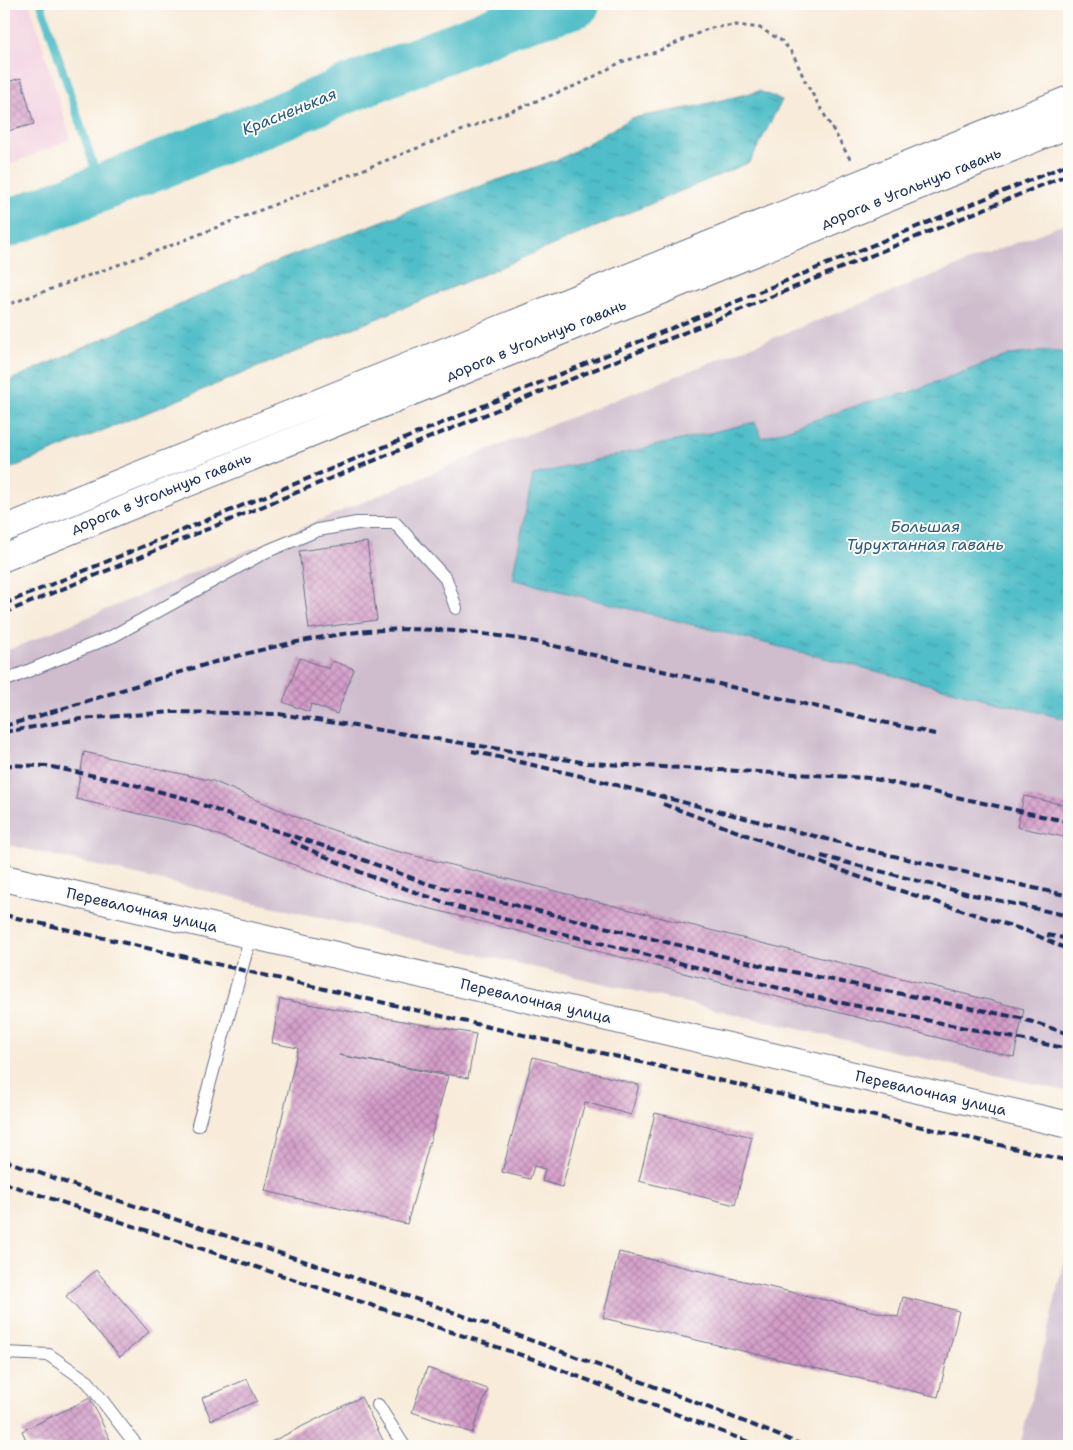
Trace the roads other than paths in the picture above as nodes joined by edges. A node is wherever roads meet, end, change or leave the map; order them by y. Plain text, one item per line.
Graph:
1 (1069, 99) edge
2 (1069, 124) edge
3 (4, 529) edge
4 (4, 558) edge
5 (456, 608) dead end
6 (4, 680) edge
7 (4, 878) edge
8 (250, 935) junction
9 (198, 1125) dead end
10 (1069, 1125) edge
11 (4, 1353) edge
12 (378, 1405) dead end
13 (137, 1446) edge
14 (404, 1446) edge

1 - 3 street, дорога в Угольную гавань
2 - 4 street, дорога в Угольную гавань
5 - 6 lane
7 - 8 street, Перевалочная улица
8 - 9 lane
8 - 10 street, Перевалочная улица
11 - 13 lane
12 - 14 lane

